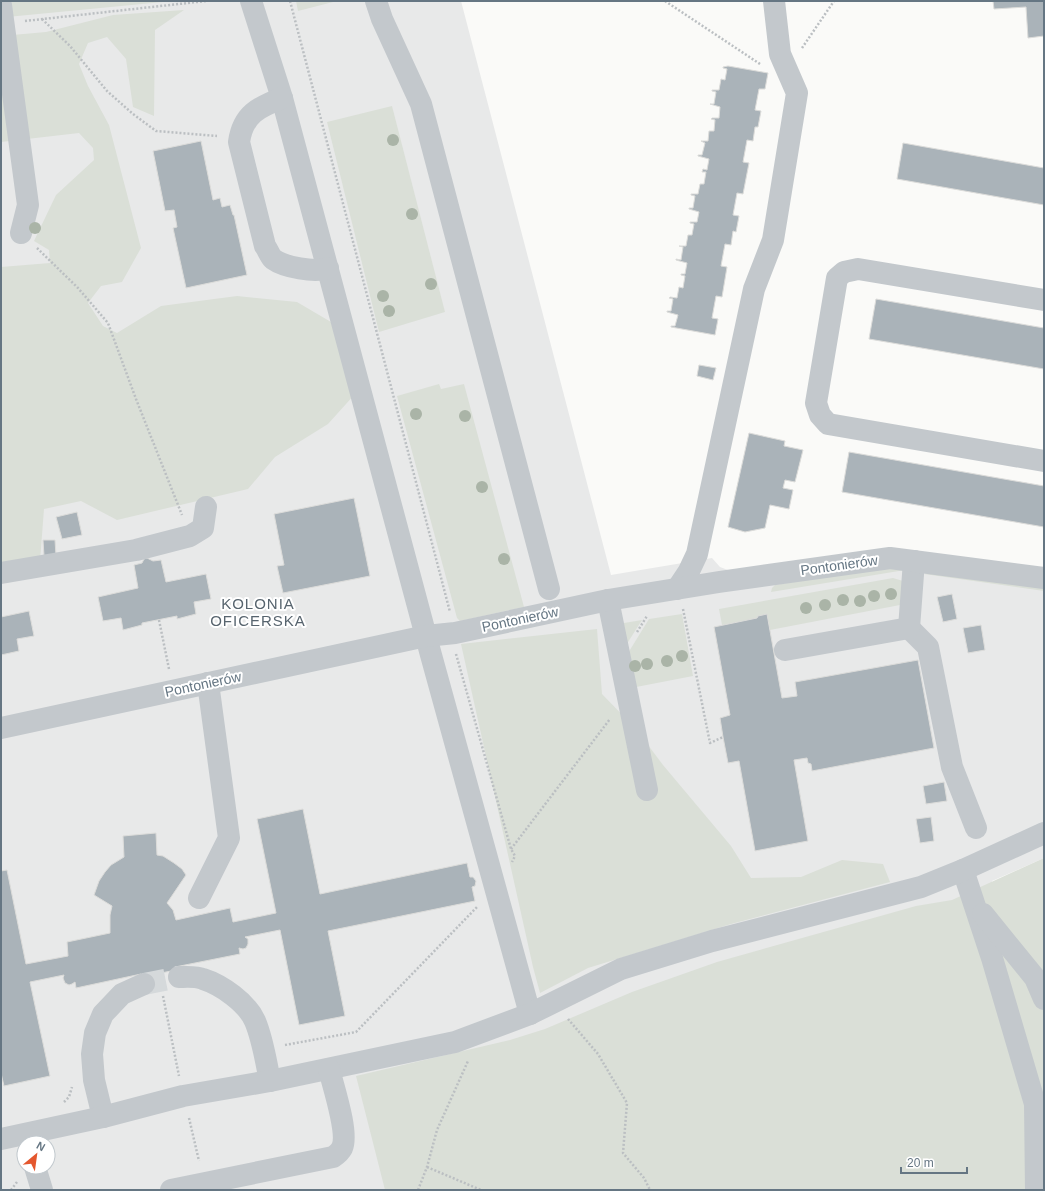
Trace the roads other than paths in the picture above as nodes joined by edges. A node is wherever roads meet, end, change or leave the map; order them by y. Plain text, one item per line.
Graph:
1 (252, 1) edge
2 (376, 1) edge
3 (774, 1) edge
4 (2, 14) edge
5 (282, 98) junction
6 (21, 233) road end
7 (328, 268) junction
8 (1044, 300) edge
9 (1044, 461) edge
10 (206, 507) dead end
11 (697, 554) junction
12 (914, 561) junction
13 (1, 573) edge
14 (1044, 578) edge
15 (719, 582) junction
16 (549, 589) dead end
17 (677, 599) junction
18 (610, 610) junction
19 (909, 628) junction
20 (426, 636) junction
21 (784, 650) dead end
22 (208, 683) junction
23 (1, 728) edge
24 (647, 790) dead end
25 (976, 828) dead end
26 (1044, 833) edge
27 (963, 870) junction
28 (199, 898) dead end
29 (974, 904) junction
30 (179, 977) tunnel mouth
31 (144, 984) tunnel mouth
32 (1044, 999) edge
33 (530, 1014) junction
34 (329, 1069) junction
35 (270, 1081) junction
36 (103, 1117) junction
37 (38, 1135) edge
38 (16, 1138) edge
39 (1, 1139) edge
40 (37, 1175) edge
41 (42, 1190) edge
42 (171, 1190) edge
43 (1036, 1190) edge

1 - 5 street
2 - 16 street
3 - 11 street
4 - 6 street
5 - 7 street
5 - 7 street
7 - 20 street
8 - 9 street
10 - 13 street
11 - 15 street
11 - 17 street
12 - 14 street, Pontonierów
12 - 15 street, Pontonierów
12 - 19 street
15 - 17 street, Pontonierów
17 - 18 street, Pontonierów
18 - 20 street, Pontonierów
18 - 24 street
19 - 21 street
19 - 25 street
20 - 22 street, Pontonierów
20 - 33 street
22 - 23 street, Pontonierów
22 - 28 street
26 - 27 street
27 - 29 street
27 - 33 street
29 - 32 street
29 - 43 street
30 - 35 street
31 - 36 street
33 - 34 street
34 - 35 street
34 - 42 street
35 - 36 street
36 - 37 street
38 - 39 street
40 - 41 street

